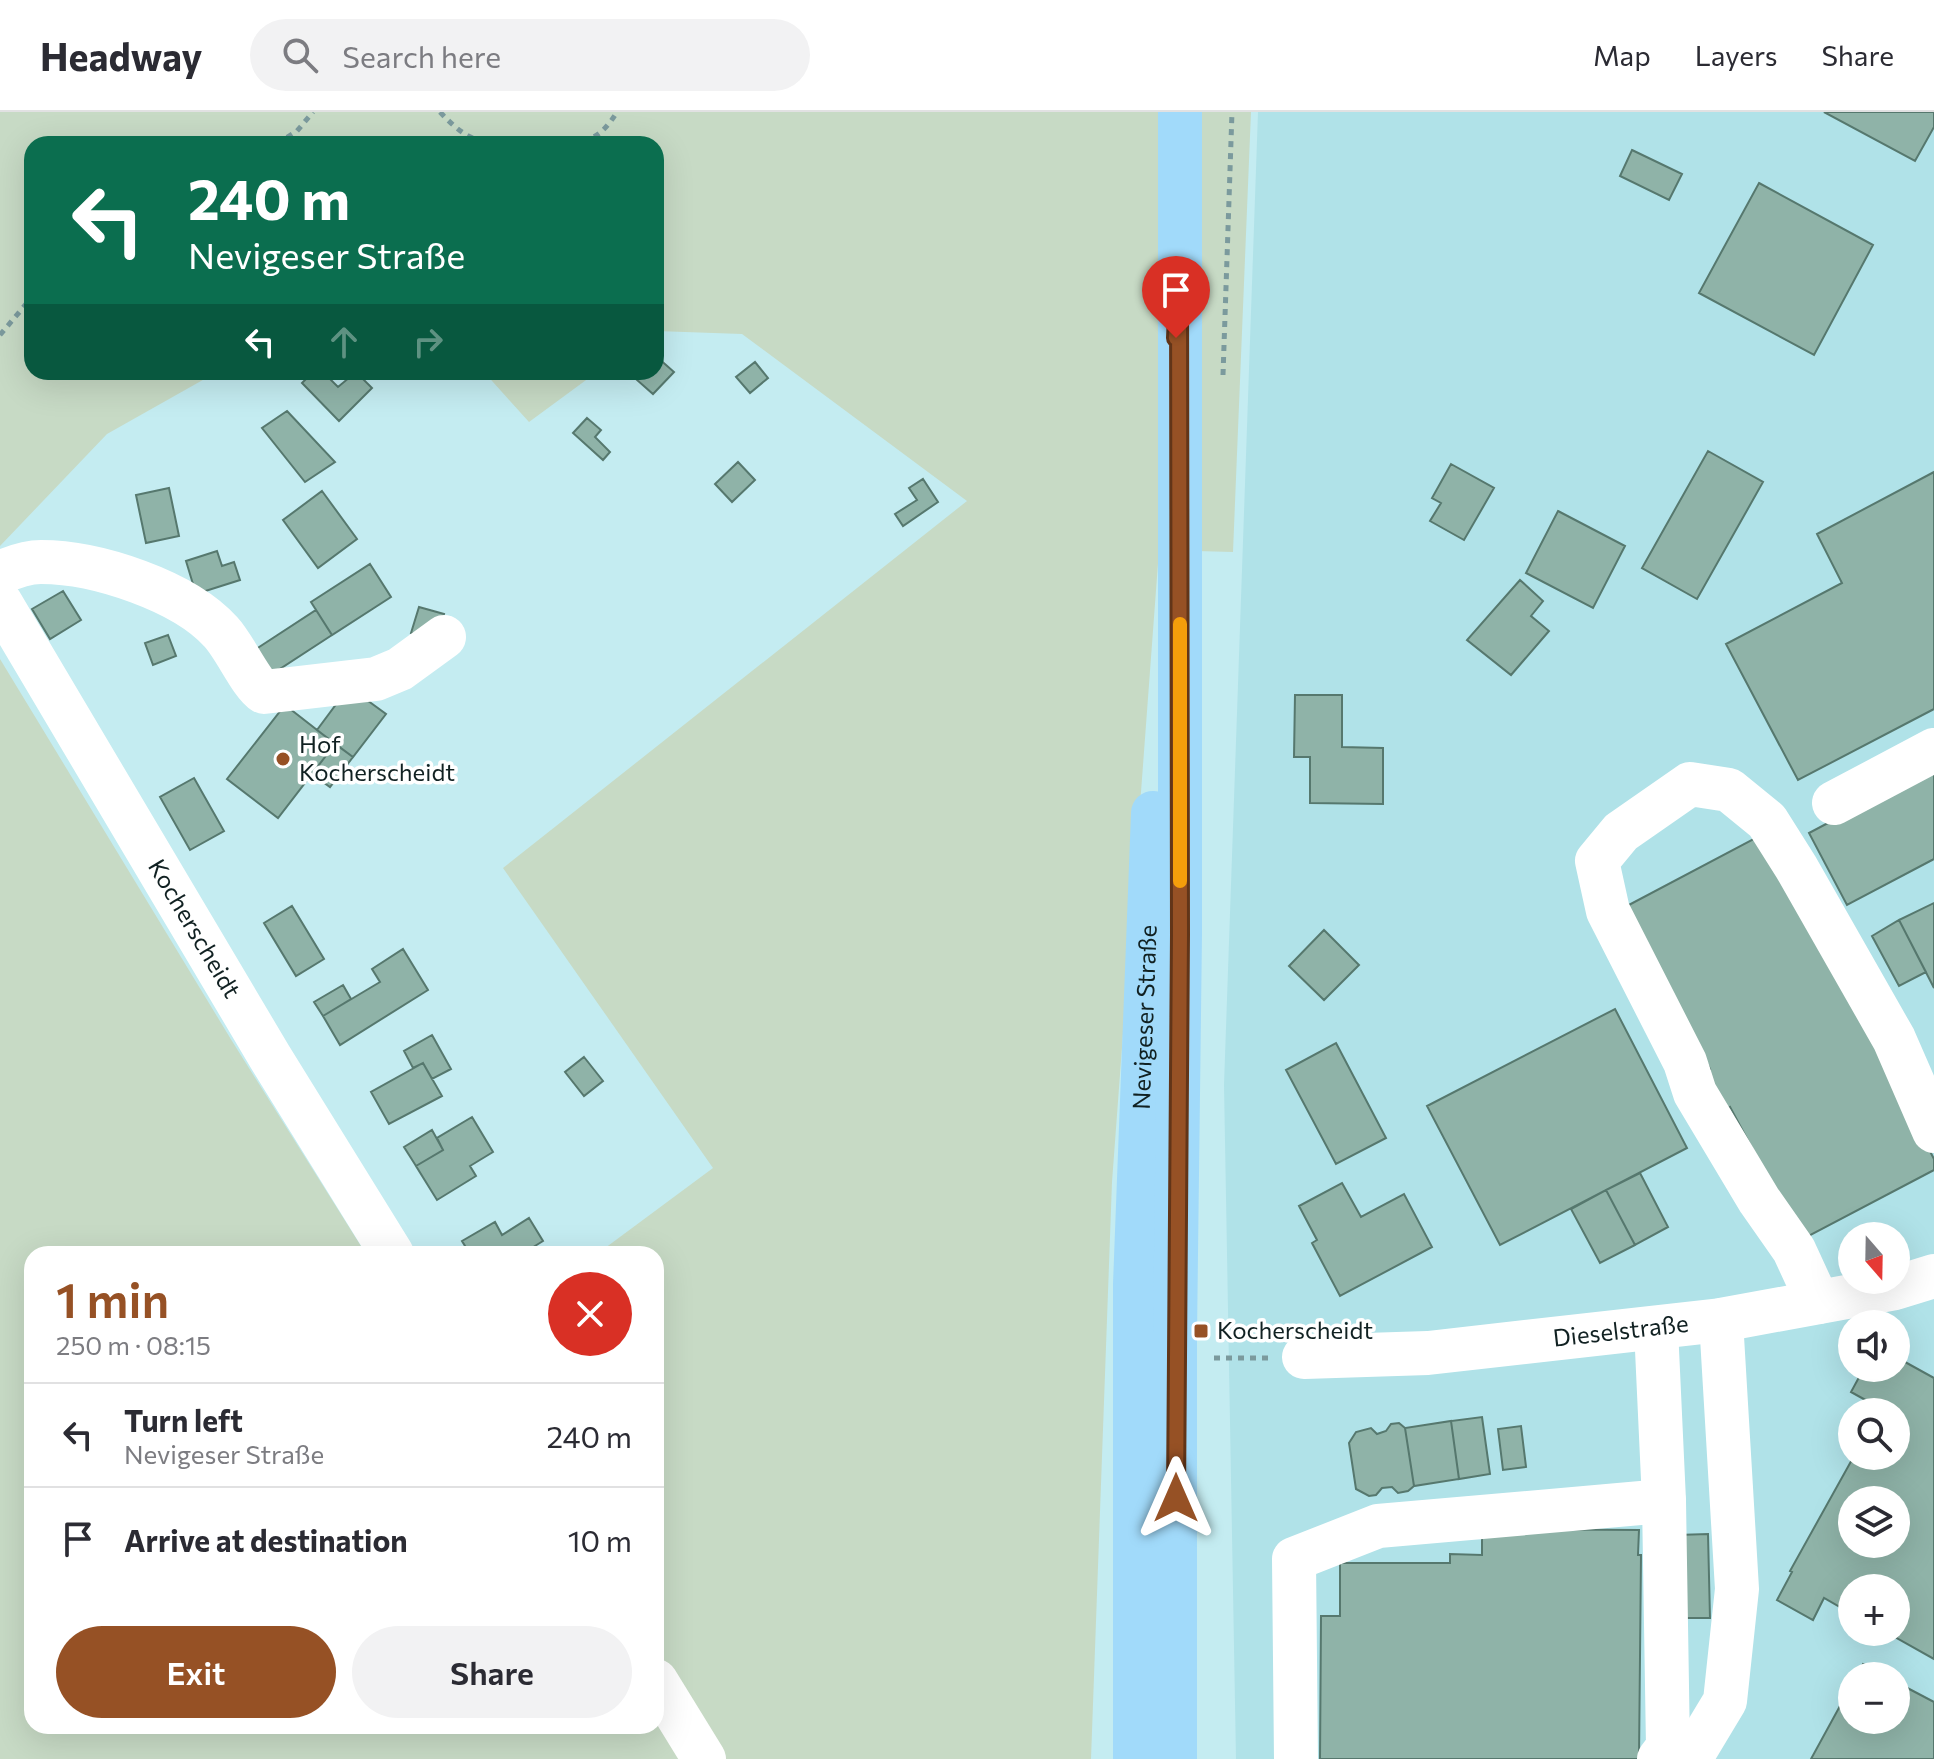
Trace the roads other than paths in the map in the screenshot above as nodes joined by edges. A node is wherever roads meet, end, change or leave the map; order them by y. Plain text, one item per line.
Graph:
1 (1180, 112) edge
2 (1179, 275) junction
3 (0, 573) edge
4 (0, 602) edge
5 (444, 637) dead end
6 (1934, 750) edge
7 (1834, 803) dead end
8 (1934, 1131) edge
9 (387, 1246) edge
10 (1934, 1276) edge
11 (1818, 1302) junction
12 (1721, 1320) junction
13 (1656, 1328) junction
14 (1304, 1357) road end
15 (1664, 1501) junction
16 (664, 1694) edge
17 (704, 1759) edge
18 (1135, 1759) edge
19 (1175, 1759) edge
20 (1296, 1759) edge
21 (1659, 1759) edge
22 (1690, 1759) edge

1 - 2 main road, Nevigeser Straße
2 - 18 main road, Nevigeser Straße
2 - 19 main road, Nevigeser Straße
3 - 5 street
4 - 9 street, Kocherscheidt
6 - 7 street
8 - 11 street
10 - 11 street, Dieselstraße
11 - 12 street, Dieselstraße
12 - 13 street, Dieselstraße
12 - 22 street
13 - 14 street, Dieselstraße
13 - 15 street
15 - 20 street
15 - 21 street
16 - 17 street

